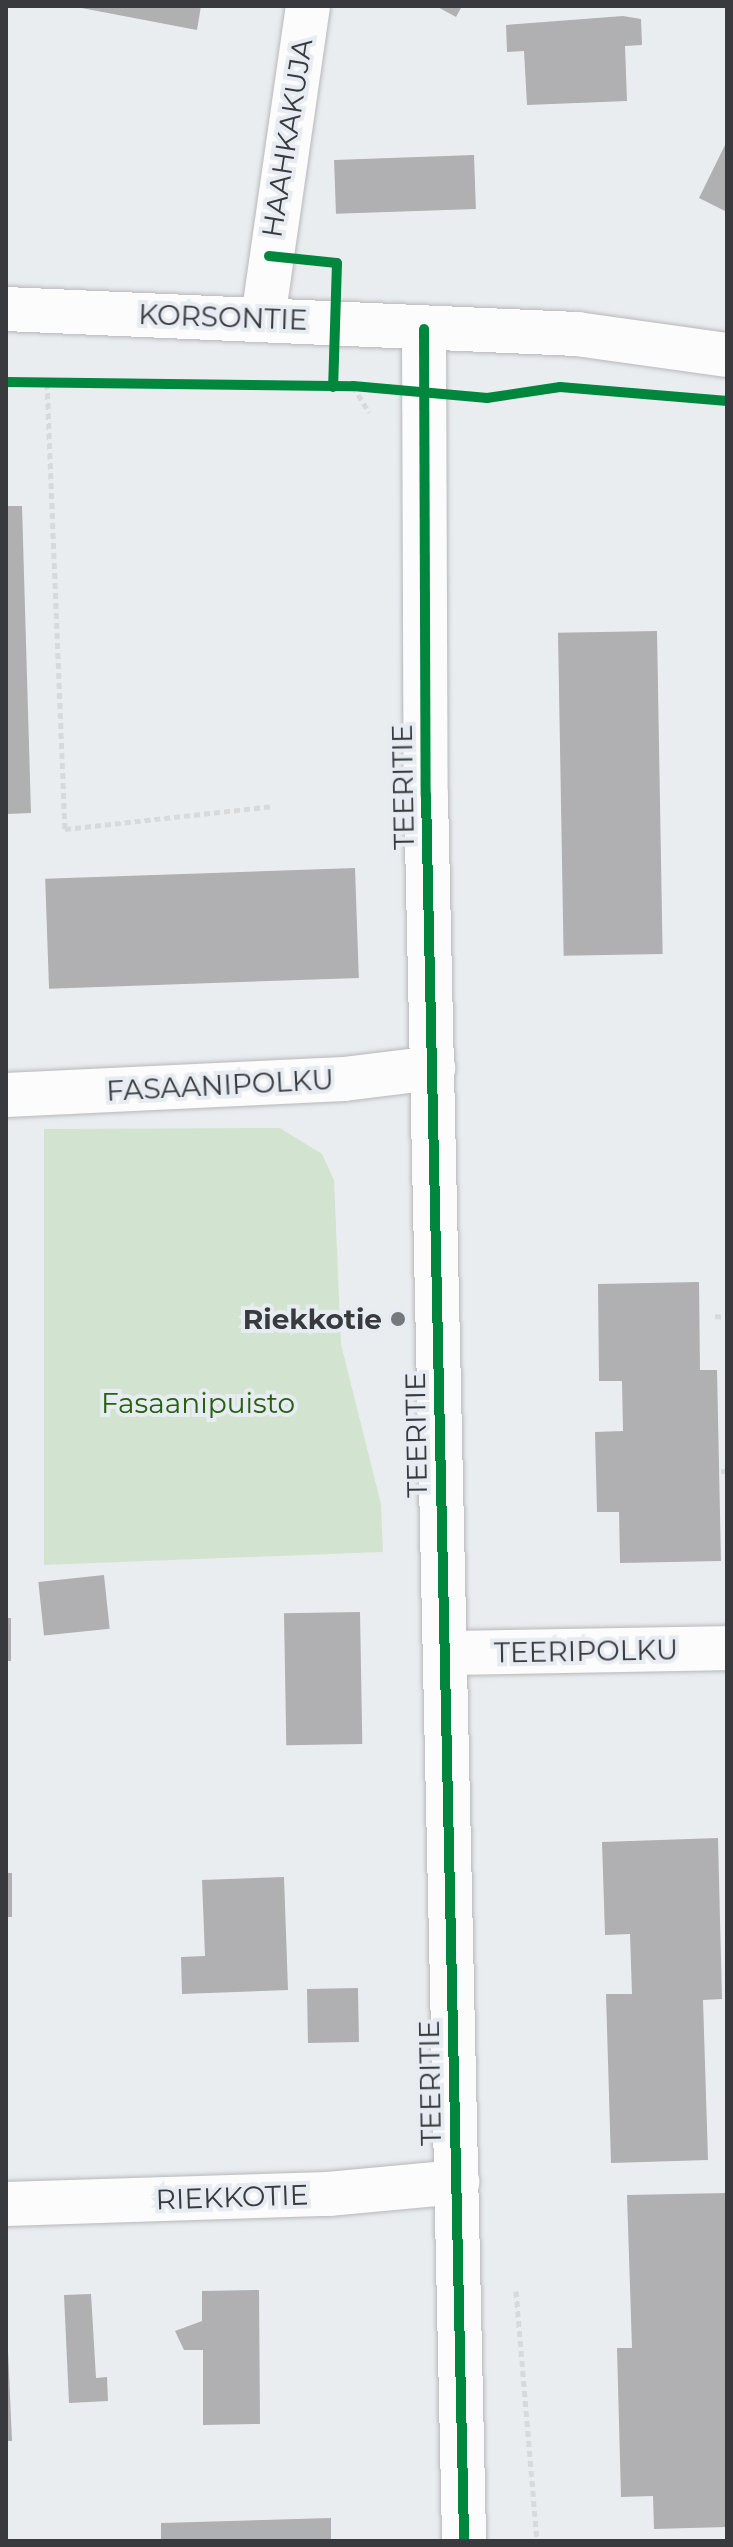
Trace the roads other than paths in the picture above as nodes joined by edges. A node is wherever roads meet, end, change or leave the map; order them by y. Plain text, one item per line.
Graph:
1 (308, 6) edge
2 (6, 309) edge
3 (263, 318) junction
4 (424, 329) junction
5 (727, 355) edge
6 (433, 1068) junction
7 (6, 1095) edge
8 (727, 1648) edge
9 (445, 1653) junction
10 (457, 2182) junction
11 (6, 2204) edge
12 (464, 2541) edge

1 - 3 street, HAAHKAKUJA
2 - 3 street, KORSONTIE
3 - 4 street, KORSONTIE
4 - 5 street, KORSONTIE
4 - 6 street, TEERITIE
6 - 7 street, FASAANIPOLKU
6 - 9 street, TEERITIE
8 - 9 street, TEERIPOLKU
9 - 10 street, TEERITIE
10 - 11 street, RIEKKOTIE
10 - 12 street, TEERITIE

